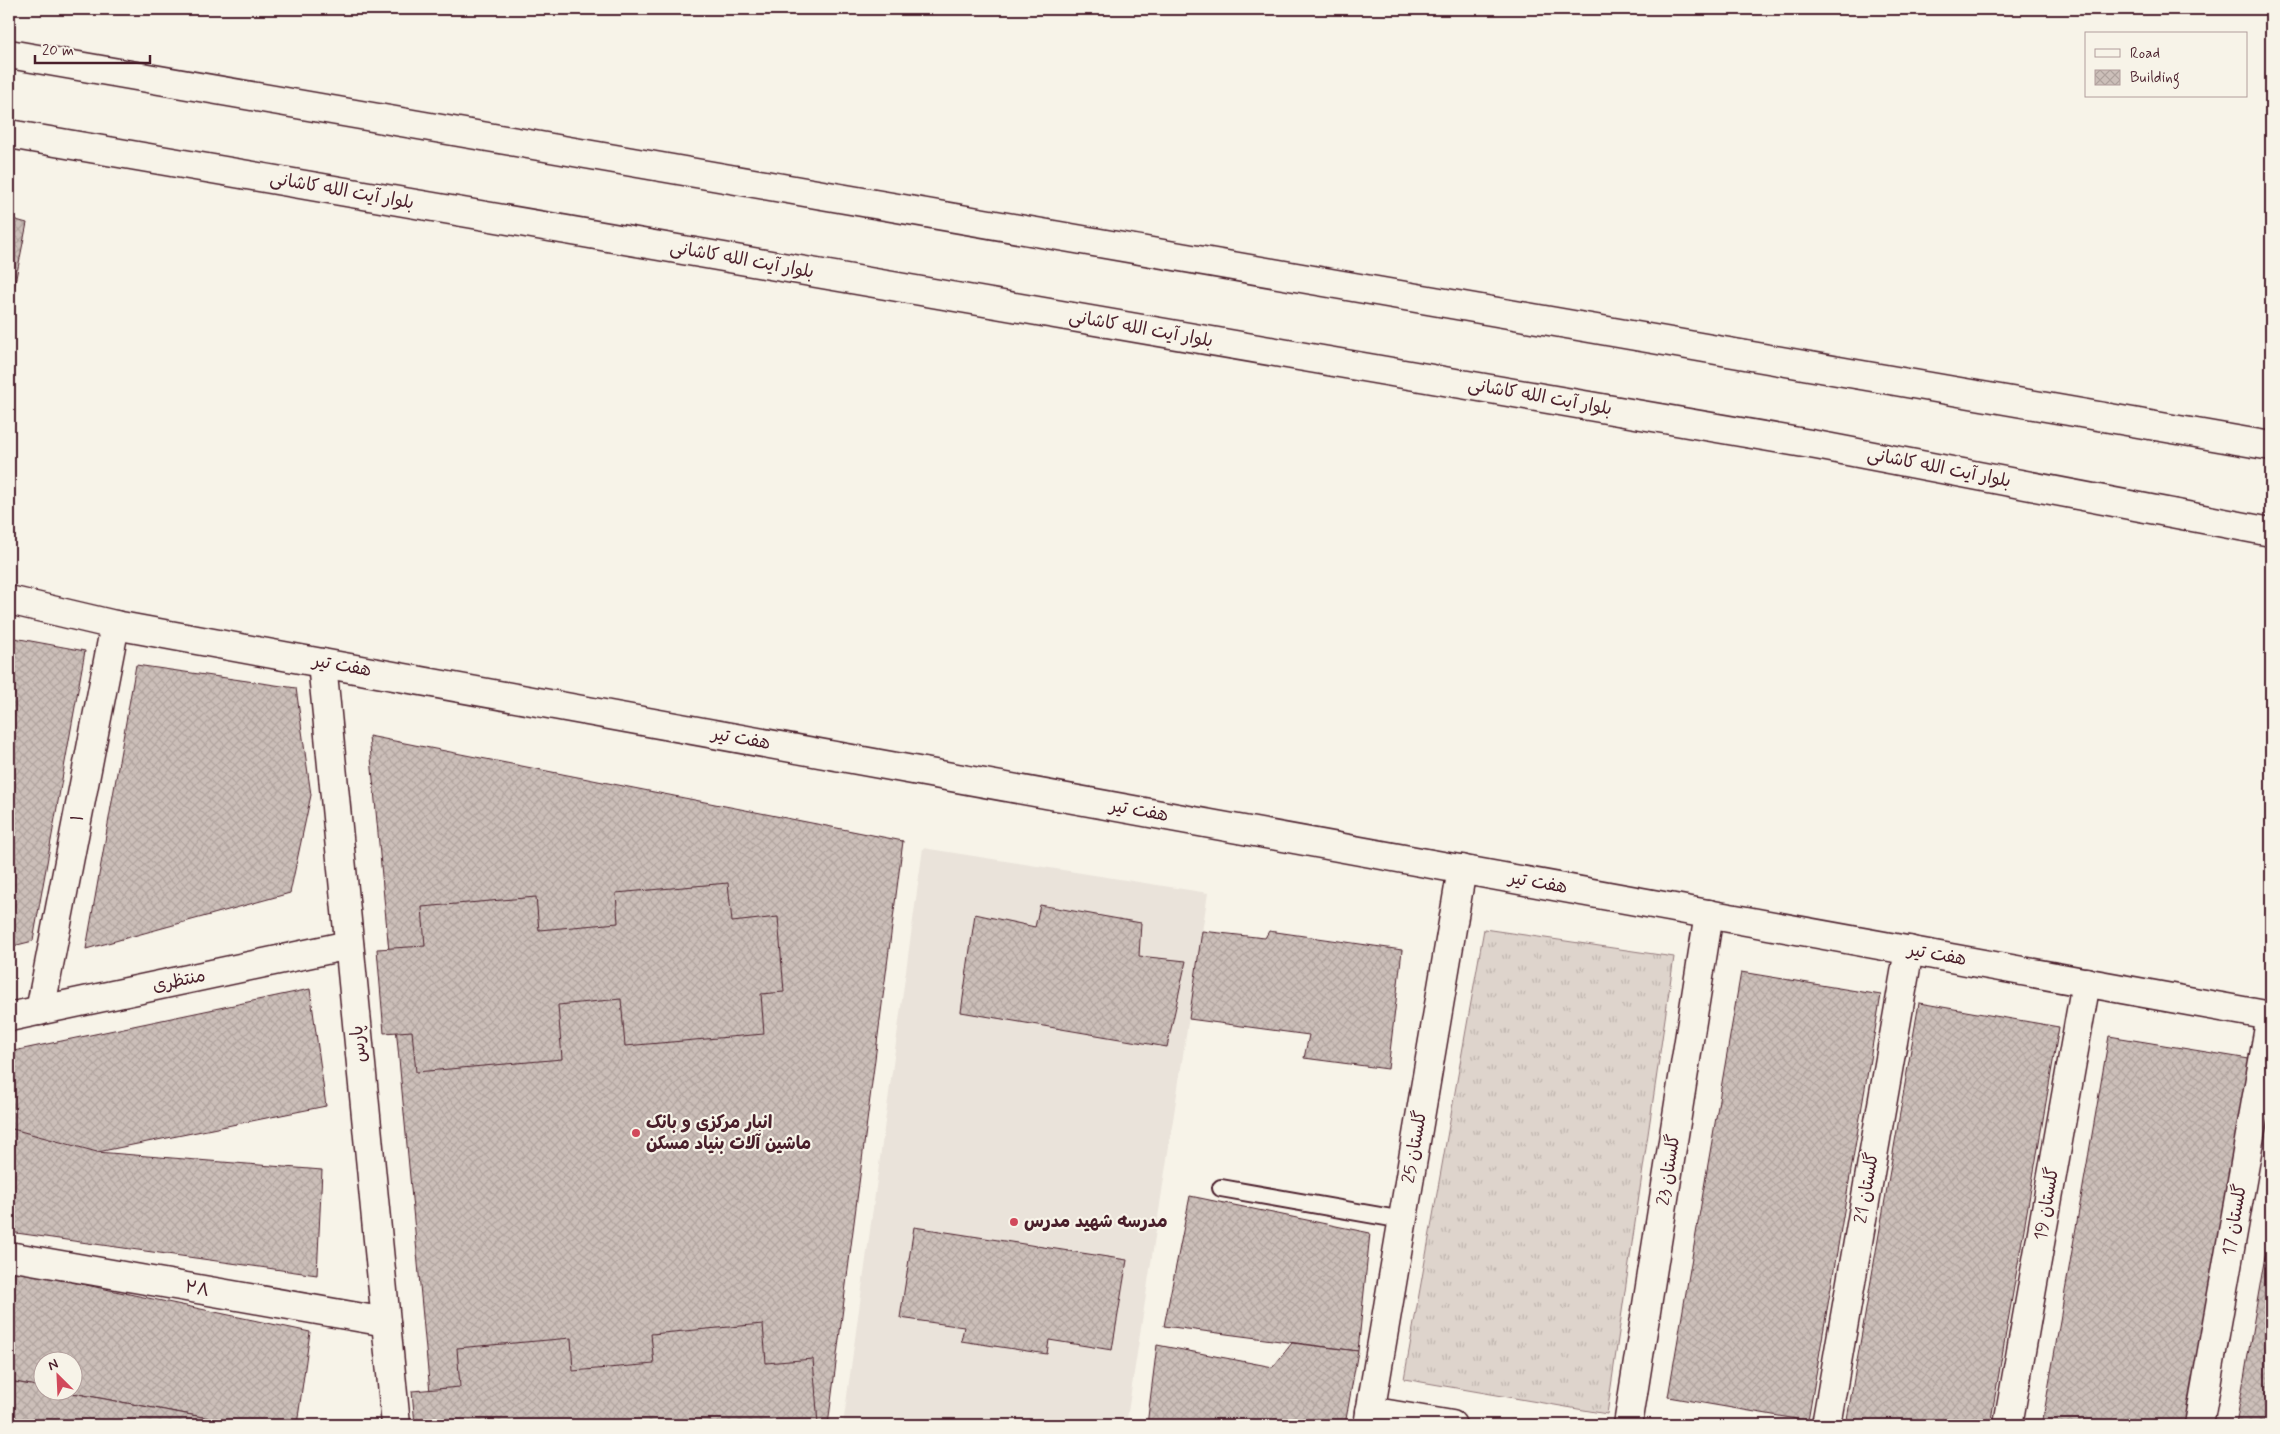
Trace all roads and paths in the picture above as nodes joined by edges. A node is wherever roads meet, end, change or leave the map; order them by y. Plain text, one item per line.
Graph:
1 (9, 54) edge
2 (9, 134) edge
3 (2271, 446) edge
4 (2271, 532) edge
5 (9, 600) edge
6 (115, 625) junction
7 (322, 663) junction
8 (1462, 869) junction
9 (1709, 914) junction
10 (349, 945) junction
11 (1910, 950) junction
12 (2086, 982) junction
13 (40, 1011) junction
14 (2271, 1016) edge
15 (9, 1017) edge
16 (1221, 1188) dead end
17 (1403, 1220) junction
18 (9, 1256) edge
19 (386, 1322) junction
20 (1369, 1418) edge
21 (1440, 1424) edge
22 (396, 1425) edge
23 (1628, 1425) edge
24 (1826, 1425) edge
25 (2008, 1425) edge
26 (2199, 1425) edge

1 - 3 street
2 - 4 street, بلوار آیت الله کاشانی
5 - 6 street, هفت تیر
6 - 7 street, هفت تیر
6 - 13 street, ۱
7 - 8 street, هفت تیر
7 - 10 street, پارس
8 - 9 street, هفت تیر
8 - 17 street, گلستان 25
9 - 11 street, هفت تیر
9 - 23 street, گلستان 23
10 - 13 street, منتظری
10 - 19 street, پارس
11 - 12 street, هفت تیر
11 - 24 street, گلستان 21
12 - 14 street, هفت تیر
12 - 25 street, گلستان 19
13 - 15 street, منتظری
14 - 26 street, گلستان 17
16 - 17 lane
17 - 20 street, گلستان 25
18 - 19 street, ۲۸
19 - 22 street, پارس
20 - 21 street

